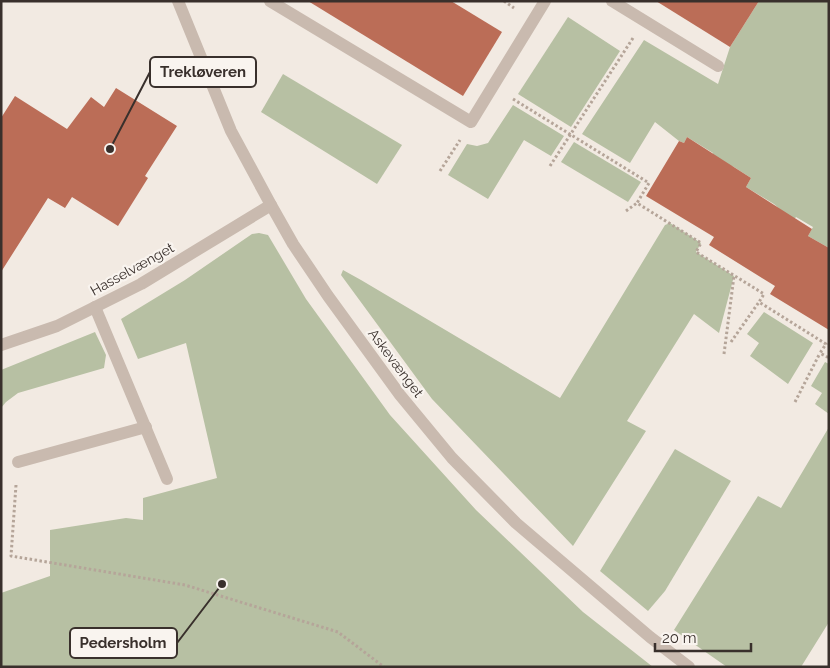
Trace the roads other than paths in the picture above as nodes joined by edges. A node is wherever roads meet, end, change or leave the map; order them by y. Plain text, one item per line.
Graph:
1 (178, 1) edge
2 (270, 1) edge
3 (545, 1) edge
4 (612, 1) edge
5 (718, 66) dead end
6 (270, 205) junction
7 (95, 307) junction
8 (1, 345) edge
9 (146, 427) junction
10 (18, 462) road end
11 (168, 479) dead end
12 (689, 667) edge

1 - 6 street, Askevænget
2 - 3 street
4 - 5 street
6 - 7 street, Hasselvænget
6 - 12 street, Askevænget
7 - 8 street, Hasselvænget
7 - 9 street
9 - 10 street
9 - 11 street

